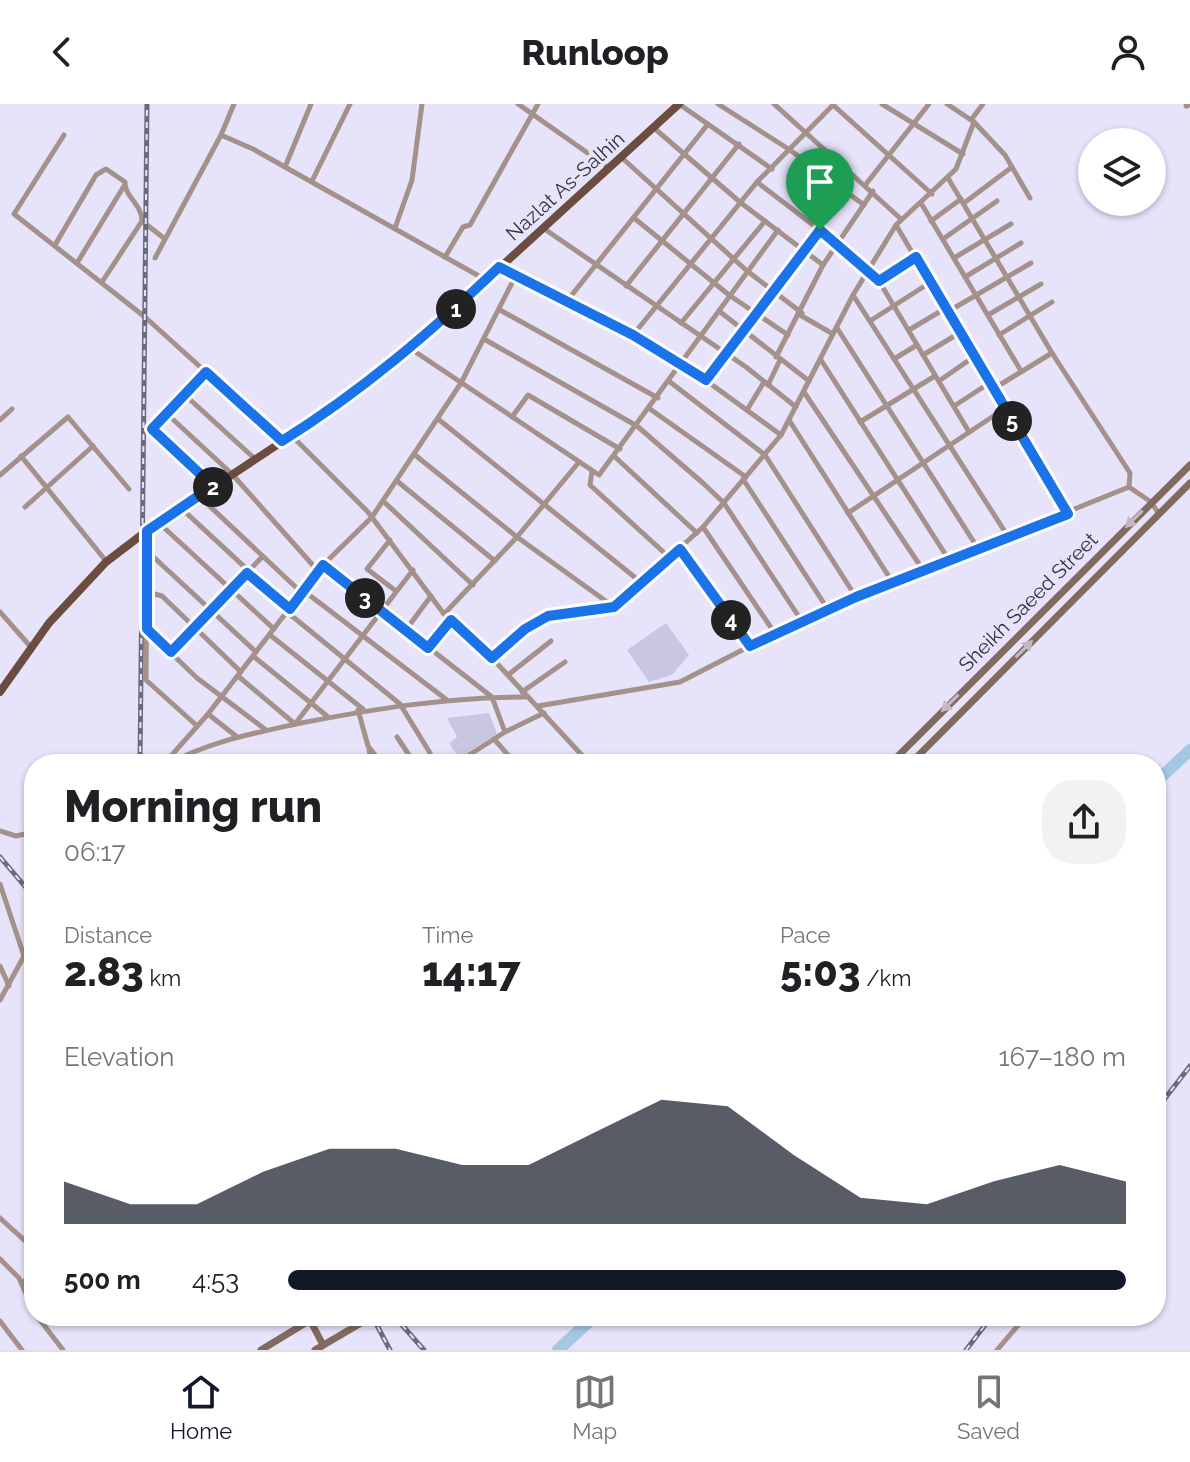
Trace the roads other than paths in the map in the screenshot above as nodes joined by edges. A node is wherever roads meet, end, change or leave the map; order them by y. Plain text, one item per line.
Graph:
1 (234, 104) edge
2 (311, 104) edge
3 (350, 104) edge
4 (422, 104) edge
5 (518, 104) edge
6 (538, 104) edge
7 (679, 104) edge
8 (718, 104) edge
9 (774, 104) edge
10 (833, 104) edge
11 (882, 104) edge
12 (929, 104) edge
13 (947, 104) edge
14 (983, 104) edge
15 (533, 112) junction
16 (973, 121) junction
17 (708, 124) junction
18 (914, 124) junction
19 (653, 127) junction
20 (806, 133) junction
21 (64, 135) dead end
22 (221, 135) junction
23 (739, 144) junction
24 (790, 150) junction
25 (684, 153) junction
26 (963, 154) junction
27 (890, 155) junction
28 (621, 157) junction
29 (285, 167) junction
30 (1012, 167) junction
31 (609, 168) junction
32 (772, 169) junction
33 (948, 178) junction
34 (713, 179) junction
35 (312, 181) junction
36 (757, 182) junction
37 (866, 184) junction
38 (124, 186) junction
39 (658, 189) junction
40 (873, 191) junction
41 (932, 194) junction
42 (1030, 198) dead end
43 (962, 201) junction
44 (997, 201) dead end
45 (741, 203) junction
46 (921, 203) junction
47 (864, 205) junction
48 (685, 213) junction
49 (634, 218) junction
50 (973, 218) junction
51 (142, 221) junction
52 (765, 221) junction
53 (931, 221) junction
54 (899, 222) junction
55 (1011, 224) dead end
56 (543, 227) junction
57 (395, 228) junction
58 (778, 230) junction
59 (820, 230) junction
60 (712, 237) junction
61 (165, 239) junction
62 (943, 239) junction
63 (986, 239) junction
64 (661, 241) junction
65 (1021, 243) dead end
66 (55, 245) junction
67 (837, 245) junction
68 (804, 251) junction
69 (445, 257) junction
70 (916, 257) junction
71 (155, 258) dead end
72 (734, 258) junction
73 (954, 258) junction
74 (997, 258) junction
75 (77, 263) junction
76 (594, 263) junction
77 (1031, 263) dead end
78 (690, 265) junction
79 (823, 265) junction
80 (499, 267) junction
81 (869, 269) junction
82 (746, 270) junction
83 (516, 275) junction
84 (965, 277) junction
85 (1008, 277) junction
86 (486, 280) junction
87 (879, 281) junction
88 (102, 282) junction
89 (931, 282) junction
90 (713, 283) junction
91 (1041, 284) dead end
92 (626, 286) junction
93 (773, 292) junction
94 (729, 295) junction
95 (853, 295) junction
96 (976, 295) junction
97 (1019, 297) junction
98 (567, 301) junction
99 (1052, 302) dead end
100 (656, 305) junction
101 (894, 306) junction
102 (947, 309) junction
103 (500, 310) junction
104 (719, 311) junction
105 (757, 314) junction
106 (801, 314) junction
107 (988, 315) junction
108 (1030, 316) junction
109 (870, 321) junction
110 (681, 323) junction
111 (837, 328) junction
112 (909, 330) junction
113 (744, 331) junction
114 (961, 332) junction
115 (833, 334) junction
116 (633, 335) junction
117 (788, 335) junction
118 (999, 335) junction
119 (700, 336) junction
120 (484, 339) junction
121 (917, 345) junction
122 (410, 349) junction
123 (1052, 353) junction
124 (727, 355) junction
125 (923, 355) junction
126 (975, 356) junction
127 (778, 359) junction
128 (894, 359) junction
129 (821, 360) junction
130 (682, 363) junction
131 (1021, 371) junction
132 (206, 372) junction
133 (937, 378) junction
134 (706, 380) junction
135 (809, 381) junction
136 (670, 382) junction
137 (461, 383) junction
138 (766, 384) junction
139 (991, 386) junction
140 (913, 389) junction
141 (804, 391) junction
142 (185, 395) junction
143 (658, 398) junction
144 (886, 405) junction
145 (954, 406) junction
146 (796, 407) junction
147 (12, 409) dead end
148 (650, 409) junction
149 (1004, 409) junction
150 (747, 410) junction
151 (166, 413) junction
152 (512, 417) junction
153 (438, 419) junction
154 (0, 420) edge
155 (789, 420) junction
156 (860, 422) junction
157 (637, 426) junction
158 (969, 432) junction
159 (781, 435) junction
160 (286, 438) junction
161 (93, 446) junction
162 (949, 446) junction
163 (620, 449) junction
164 (415, 455) junction
165 (765, 455) junction
166 (21, 456) junction
167 (614, 456) junction
168 (255, 459) junction
169 (579, 462) junction
170 (923, 463) junction
171 (1190, 465) edge
172 (592, 471) junction
173 (0, 474) edge
174 (232, 474) junction
175 (744, 478) junction
176 (897, 480) junction
177 (397, 481) junction
178 (1190, 483) edge
179 (213, 486) junction
180 (1129, 487) junction
181 (47, 488) junction
182 (129, 489) dead end
183 (200, 496) junction
184 (873, 496) junction
185 (383, 501) junction
186 (1151, 502) junction
187 (724, 503) junction
188 (544, 504) junction
189 (25, 507) dead end
190 (181, 508) junction
191 (848, 513) junction
192 (1068, 514) junction
193 (1159, 514) junction
194 (372, 517) junction
195 (160, 524) junction
196 (703, 527) junction
197 (147, 531) junction
198 (697, 533) junction
199 (517, 537) junction
200 (1009, 538) junction
201 (390, 540) junction
202 (680, 549) junction
203 (979, 550) junction
204 (147, 551) junction
205 (262, 557) junction
206 (670, 558) junction
207 (949, 560) junction
208 (495, 561) junction
209 (106, 562) junction
210 (323, 565) junction
211 (413, 570) junction
212 (923, 570) junction
213 (318, 571) junction
214 (247, 573) junction
215 (642, 583) junction
216 (893, 583) junction
217 (473, 585) junction
218 (231, 590) junction
219 (396, 591) junction
220 (147, 592) junction
221 (304, 593) junction
222 (431, 596) junction
223 (856, 597) junction
224 (614, 607) junction
225 (213, 609) junction
226 (289, 610) junction
227 (381, 611) junction
228 (829, 611) junction
229 (0, 612) edge
230 (444, 614) junction
231 (451, 620) junction
232 (803, 623) junction
233 (195, 627) junction
234 (147, 629) junction
235 (405, 631) junction
236 (272, 632) junction
237 (776, 635) junction
238 (363, 638) junction
239 (551, 641) dead end
240 (30, 646) junction
241 (750, 646) junction
242 (428, 648) junction
243 (171, 652) junction
244 (255, 654) junction
245 (492, 658) junction
246 (346, 659) junction
247 (565, 662) dead end
248 (239, 674) junction
249 (508, 675) junction
250 (328, 680) junction
251 (0, 692) edge
252 (525, 694) junction
253 (221, 696) junction
254 (492, 697) junction
255 (447, 700) junction
256 (311, 703) junction
257 (400, 704) junction
258 (537, 706) junction
259 (361, 710) junction
260 (544, 713) junction
261 (208, 714) junction
262 (328, 716) junction
263 (295, 724) junction
264 (196, 725) junction
265 (266, 730) junction
266 (505, 732) junction
267 (236, 736) junction
268 (397, 737) dead end
269 (494, 739) junction
270 (368, 746) junction
271 (430, 753) dead end
272 (174, 754) edge
273 (187, 754) edge
274 (370, 754) edge
275 (374, 754) edge
276 (408, 754) edge
277 (471, 754) edge
278 (507, 754) edge
279 (581, 754) edge
280 (900, 754) edge
281 (920, 754) edge
282 (0, 831) edge
283 (24, 834) edge
284 (0, 884) edge
285 (0, 966) edge
286 (9, 986) junction
287 (0, 1000) edge
288 (1, 1222) edge
289 (24, 1241) edge
290 (0, 1259) edge
291 (24, 1282) edge
292 (22, 1284) junction
293 (24, 1289) edge
294 (0, 1321) edge
295 (44, 1326) edge
296 (301, 1326) edge
297 (317, 1326) edge
298 (356, 1326) edge
299 (1017, 1326) edge
300 (323, 1345) junction
301 (22, 1350) edge
302 (61, 1350) edge
303 (261, 1350) edge
304 (315, 1350) edge
305 (997, 1350) edge

1 - 22 street
2 - 29 street
3 - 35 street
4 - 57 street
5 - 15 street
6 - 15 street
7 - 17 street
7 - 19 main road, Nazlat As-Salhin
8 - 24 street
9 - 20 street
10 - 20 street
10 - 27 street
11 - 18 street
12 - 18 street
13 - 16 street
14 - 16 street
15 - 31 street
15 - 69 street
16 - 26 street
16 - 30 street
17 - 23 street
17 - 25 street
18 - 26 street
18 - 27 street
19 - 25 street
19 - 28 main road, Nazlat As-Salhin
20 - 24 street
20 - 37 street
21 - 66 street
22 - 29 street
22 - 61 street
23 - 32 street
23 - 34 street
24 - 32 street
24 - 47 street
25 - 34 street
25 - 39 street
26 - 33 street
27 - 37 street
27 - 41 street
28 - 31 main road, Nazlat As-Salhin
28 - 39 street
29 - 35 street
30 - 42 street
30 - 43 street
31 - 56 main road, Nazlat As-Salhin
32 - 36 street
33 - 41 street
33 - 43 street
34 - 45 street
34 - 48 street
35 - 57 street
36 - 45 street
36 - 59 street
37 - 40 street
38 - 51 street
38 - 66 street
38 - 75 street
39 - 48 street
39 - 49 street
40 - 47 street
40 - 54 street
41 - 46 street
43 - 50 street
43 - 53 street
44 - 50 street
45 - 52 street
45 - 60 street
46 - 53 street
46 - 54 street
47 - 67 street
48 - 60 street
48 - 64 street
49 - 64 street
49 - 76 street
50 - 62 street
50 - 63 street
51 - 61 street
51 - 88 street
52 - 58 street
52 - 72 street
53 - 62 street
54 - 70 street
54 - 81 street
55 - 63 street
56 - 76 street
56 - 80 main road, Nazlat As-Salhin
57 - 69 street
58 - 68 street
58 - 82 street
59 - 67 street
59 - 68 street
60 - 72 street
60 - 78 street
61 - 71 street
62 - 73 street
63 - 73 street
63 - 74 street
64 - 78 street
64 - 92 street
65 - 74 street
66 - 75 street
67 - 79 street
67 - 81 street
68 - 79 street
68 - 93 street
69 - 86 street
70 - 87 street
70 - 89 street
72 - 82 street
72 - 90 street
73 - 84 street
74 - 84 street
74 - 85 street
75 - 88 street
76 - 92 street
76 - 98 street
77 - 85 street
78 - 90 street
78 - 100 street
79 - 106 street
80 - 83 street
80 - 86 main road, Nazlat As-Salhin
81 - 87 street
81 - 95 street
82 - 93 street
82 - 94 street
83 - 98 street
83 - 103 street
84 - 96 street
85 - 96 street
85 - 97 street
86 - 122 main road, Nazlat As-Salhin
87 - 101 street
88 - 132 street
89 - 101 street
89 - 102 street
90 - 94 street
90 - 110 street
91 - 97 street
92 - 100 street
93 - 105 street
93 - 106 street
94 - 104 street
94 - 105 street
95 - 109 street
95 - 111 street
96 - 102 street
96 - 107 street
97 - 107 street
97 - 108 street
98 - 116 street
99 - 108 street
100 - 110 street
100 - 116 street
101 - 109 street
101 - 112 street
102 - 112 street
102 - 114 street
103 - 120 street
103 - 143 street
104 - 113 street
104 - 119 street
105 - 113 street
105 - 117 street
106 - 115 street
106 - 117 street
107 - 118 street
108 - 118 street
108 - 123 street
109 - 128 street
110 - 119 street
111 - 115 street
111 - 144 street
112 - 121 street
113 - 124 street
113 - 127 street
114 - 125 street
114 - 126 street
115 - 129 street
116 - 130 street
117 - 127 street
118 - 131 street
119 - 124 street
119 - 130 street
120 - 137 street
120 - 157 street
121 - 125 street
121 - 128 street
122 - 137 street
122 - 160 main road, Nazlat As-Salhin
123 - 131 street
123 - 180 street
124 - 134 street
124 - 138 street
125 - 133 street
126 - 133 street
126 - 139 street
127 - 135 street
127 - 138 street
128 - 140 street
129 - 135 street
129 - 156 street
130 - 134 street
130 - 136 street
131 - 139 street
132 - 142 street
132 - 160 street
133 - 140 street
133 - 145 street
134 - 150 street
135 - 141 street
136 - 143 street
136 - 165 street
137 - 152 street
137 - 153 street
138 - 146 street
138 - 150 street
139 - 145 street
139 - 149 street
140 - 144 street
140 - 162 street
141 - 146 street
141 - 184 street
142 - 151 street
142 - 168 street
143 - 148 street
144 - 156 street
144 - 170 street
145 - 158 street
146 - 155 street
147 - 154 street
148 - 157 street
148 - 175 street
149 - 158 street
149 - 192 street
150 - 159 street
151 - 174 street
151 - 179 street
152 - 163 street
152 - 169 street
153 - 164 street
153 - 188 street
155 - 159 street
155 - 191 street
156 - 176 street
157 - 163 street
157 - 187 street
158 - 162 street
159 - 165 street
160 - 168 main road, Nazlat As-Salhin
160 - 194 street
161 - 166 street
161 - 181 street
161 - 182 street
162 - 170 street
162 - 200 street
163 - 167 street
164 - 177 street
164 - 199 street
165 - 175 street
165 - 223 street
166 - 173 street
166 - 181 street
167 - 172 street
167 - 198 street
168 - 174 main road, Nazlat As-Salhin
169 - 172 street
169 - 188 street
170 - 176 street
170 - 203 street
171 - 186 main road, Sheikh Saeed Street
172 - 206 street
174 - 179 main road, Nazlat As-Salhin
174 - 213 street
175 - 187 street
175 - 228 street
176 - 184 street
176 - 207 street
177 - 185 street
177 - 208 street
178 - 193 main road, Sheikh Saeed Street
179 - 183 main road, Nazlat As-Salhin
180 - 186 street
180 - 192 street
181 - 189 street
181 - 209 street
183 - 190 main road, Nazlat As-Salhin
183 - 205 street
184 - 191 street
184 - 212 street
185 - 194 street
185 - 217 street
186 - 193 street
186 -> 280 main road, Sheikh Saeed Street
187 - 196 street
187 - 232 street
188 - 199 street
188 - 215 street
190 - 195 main road, Nazlat As-Salhin
190 - 214 street
191 - 216 street
192 - 200 street
281 -> 193 main road, Sheikh Saeed Street
194 - 201 street
194 - 210 street
195 - 197 main road, Nazlat As-Salhin
195 - 218 street
196 - 198 street
196 - 237 street
197 - 204 street
197 - 209 main road, Nazlat As-Salhin
198 - 202 street
199 - 208 street
199 - 224 street
200 - 203 street
201 - 211 street
201 - 219 street
202 - 206 street
202 - 241 street
203 - 207 street
204 - 220 street
204 - 225 street
205 - 214 street
205 - 221 street
206 - 215 street
207 - 212 street
208 - 217 street
209 - 240 main road, Nazlat As-Salhin
210 - 213 street
210 - 227 street
211 - 219 street
211 - 222 street
212 - 216 street
213 - 221 street
214 - 218 street
214 - 226 street
215 - 224 street
216 - 223 street
217 - 230 street
218 - 225 street
218 - 236 street
219 - 227 street
220 - 233 street
220 - 234 street
221 - 226 street
221 - 238 street
222 - 230 street
222 - 235 street
223 - 228 street
224 - 245 street
225 - 233 street
225 - 244 street
226 - 236 street
226 - 246 street
227 - 235 street
227 - 238 street
228 - 232 street
229 - 240 street
230 - 231 street
231 - 242 street
231 - 245 street
232 - 237 street
233 - 243 street
233 - 248 street
234 - 243 street
234 - 264 street
235 - 242 street
236 - 244 street
236 - 250 street
237 - 241 street
238 - 246 street
238 - 255 street
239 - 249 street
240 - 251 main road, Nazlat As-Salhin
241 - 258 street
242 - 254 street
243 - 253 street
244 - 248 street
244 - 256 street
245 - 249 street
246 - 250 street
246 - 257 street
247 - 252 street
248 - 253 street
248 - 263 street
249 - 252 street
250 - 256 street
250 - 259 street
252 - 254 street
252 - 258 street
253 - 261 street
253 - 265 street
254 - 255 street
254 - 266 street
255 - 257 street
256 - 262 street
256 - 263 street
257 - 259 street
257 - 271 street
258 - 260 street
259 - 262 street
259 - 270 street
260 - 266 street
260 - 279 street
261 - 264 street
261 - 267 street
262 - 263 street
263 - 265 street
264 - 272 street
265 - 267 street
266 - 269 street
267 - 273 street
268 - 276 street
269 - 277 street
269 - 278 street
270 - 274 street
270 - 275 street
282 - 283 street
284 - 286 street
285 - 286 street
286 - 287 street
288 - 289 street
290 - 292 street
291 - 292 street
292 - 293 street
294 - 301 street
295 - 302 street
296 - 303 main road
297 - 300 main road
298 - 300 main road
299 - 305 street
300 - 304 main road

